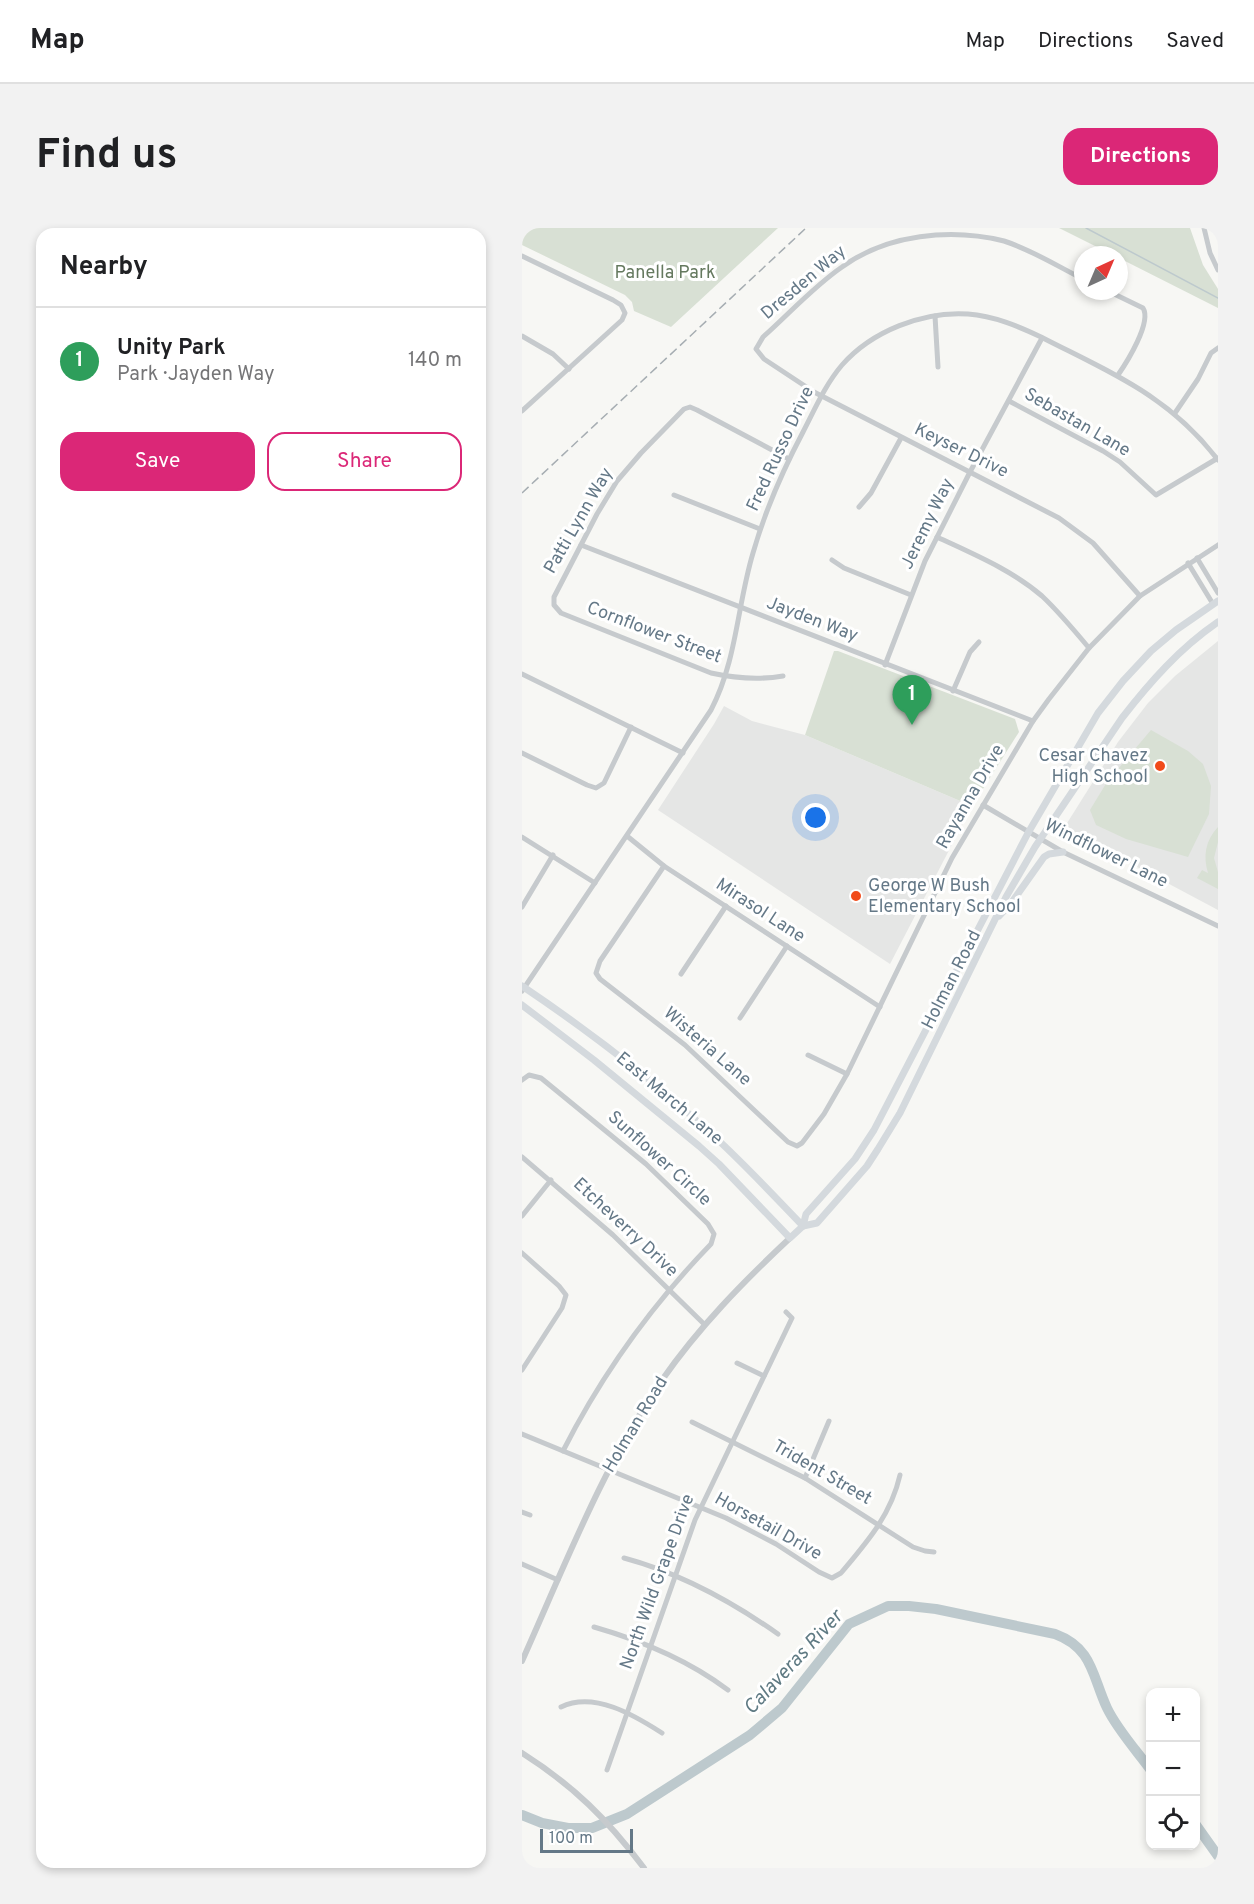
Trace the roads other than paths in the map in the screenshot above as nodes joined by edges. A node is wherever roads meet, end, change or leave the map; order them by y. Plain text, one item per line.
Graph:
1 (1204, 228) edge
2 (522, 256) edge
3 (1218, 270) edge
4 (1074, 274) edge
5 (1127, 300) edge
6 (935, 316) junction
7 (522, 336) edge
8 (1042, 338) junction
9 (1218, 348) edge
10 (756, 349) joint
11 (938, 367) dead end
12 (569, 369) junction
13 (1118, 375) junction
14 (822, 396) junction
15 (1009, 401) junction
16 (522, 411) edge
17 (1175, 413) junction
18 (901, 438) junction
19 (789, 459) junction
20 (1218, 459) edge
21 (970, 472) junction
22 (674, 495) dead end
23 (859, 507) dead end
24 (760, 529) junction
25 (937, 537) junction
26 (581, 545) junction
27 (1218, 545) edge
28 (1197, 558) junction
29 (832, 560) dead end
30 (1188, 563) junction
31 (1218, 593) edge
32 (911, 596) junction
33 (1140, 596) junction
34 (1216, 602) edge
35 (554, 605) joint
36 (741, 609) junction
37 (1218, 622) edge
38 (979, 642) dead end
39 (1089, 648) junction
40 (885, 665) junction
41 (522, 674) edge
42 (726, 676) junction
43 (783, 676) dead end
44 (953, 691) junction
45 (1034, 721) junction
46 (631, 727) junction
47 (522, 753) edge
48 (682, 753) junction
49 (983, 805) junction
50 (1028, 832) junction
51 (627, 836) junction
52 (522, 837) edge
53 (1040, 840) junction
54 (1063, 852) junction
55 (553, 855) junction
56 (664, 866) junction
57 (595, 883) junction
58 (726, 906) junction
59 (522, 907) edge
60 (995, 920) junction
61 (1218, 926) edge
62 (787, 946) junction
63 (681, 975) dead end
64 (523, 988) edge
65 (522, 1005) edge
66 (880, 1007) junction
67 (740, 1018) dead end
68 (808, 1055) dead end
69 (847, 1074) junction
70 (522, 1080) edge
71 (796, 1146) joint
72 (522, 1157) edge
73 (551, 1180) junction
74 (522, 1215) edge
75 (803, 1226) junction
76 (790, 1238) junction
77 (522, 1253) edge
78 (668, 1290) junction
79 (786, 1312) dead end
80 (704, 1324) junction
81 (737, 1363) dead end
82 (522, 1370) edge
83 (764, 1376) junction
84 (829, 1421) dead end
85 (692, 1422) dead end
86 (522, 1434) edge
87 (732, 1442) junction
88 (563, 1451) junction
89 (609, 1470) junction
90 (900, 1475) dead end
91 (805, 1478) junction
92 (700, 1507) junction
93 (522, 1512) edge
94 (530, 1515) dead end
95 (880, 1525) junction
96 (934, 1552) dead end
97 (624, 1558) dead end
98 (522, 1563) edge
99 (674, 1575) junction
100 (558, 1580) junction
101 (594, 1627) dead end
102 (778, 1634) dead end
103 (650, 1646) junction
104 (522, 1661) edge
105 (728, 1690) dead end
106 (561, 1707) dead end
107 (626, 1713) junction
108 (662, 1732) dead end
109 (522, 1753) edge
110 (607, 1770) dead end
111 (644, 1868) edge

1 - 3 street
2 - 12 street
4 - 10 street, Dresden Way
5 - 13 street
6 - 8 street, Fred Russo Drive
6 - 11 street
6 - 14 street, Fred Russo Drive
7 - 12 street
8 - 13 street, Fred Russo Drive
8 - 15 street, Jeremy Way
9 - 17 street
10 - 14 street, Keyser Drive
12 - 16 street
13 - 17 street, Fred Russo Drive
14 - 18 street, Keyser Drive
14 - 19 street, Fred Russo Drive
15 - 20 street, Sebastan Lane
15 - 21 street, Jeremy Way
17 - 20 street, Fred Russo Drive
18 - 21 street, Keyser Drive
18 - 23 street
19 - 24 street, Fred Russo Drive
19 - 26 street, Patti Lynn Way
21 - 25 street, Jeremy Way
21 - 33 street, Keyser Drive
22 - 24 street
24 - 36 street, Fred Russo Drive
25 - 32 street, Jeremy Way
25 - 39 street
26 - 35 street, Patti Lynn Way
26 - 36 street, Jayden Way
27 - 28 street, Rayanna Drive
28 - 30 street, Rayanna Drive
28 - 31 street
29 - 32 street
30 - 33 street, Rayanna Drive
30 - 34 street
32 - 40 street, Jeremy Way
33 - 39 street, Rayanna Drive
34 - 50 main road, Holman Road
35 - 42 street, Cornflower Street
36 - 40 street, Jayden Way
36 - 42 street, Fred Russo Drive
37 - 53 main road, Holman Road
38 - 44 street
39 - 45 street, Rayanna Drive
40 - 44 street, Jayden Way
41 - 46 street
42 - 43 street, Cornflower Street
42 - 48 street, Fred Russo Drive
44 - 45 street, Jayden Way
45 - 49 street, Rayanna Drive
46 - 47 street
46 - 48 street
48 - 51 street, Fred Russo Drive
49 - 50 street, Windflower Lane
49 - 66 street, Rayanna Drive
50 - 53 street, Windflower Lane
50 - 75 main road, Holman Road
51 - 56 street, Mirasol Lane
51 - 57 street, Fred Russo Drive
52 - 55 street
53 - 54 street, Windflower Lane
53 - 60 main road, Holman Road
54 - 60 main road
54 - 61 street, Windflower Lane
55 - 57 street
55 - 59 street
56 - 58 street, Mirasol Lane
56 - 71 street, Wisteria Lane
57 - 64 street, Fred Russo Drive
58 - 62 street, Mirasol Lane
58 - 63 street
60 - 75 main road, Holman Road
62 - 66 street, Mirasol Lane
62 - 67 street
64 - 75 main road, East March Lane
65 - 76 main road, East March Lane
66 - 69 street, Rayanna Drive
68 - 69 street
69 - 71 street, Rayanna Drive
70 - 78 street, Sunflower Circle
72 - 73 street, Etcheverry Drive
73 - 74 street
73 - 78 street, Etcheverry Drive
75 - 76 main road, Holman Road
76 - 80 street, Holman Road
77 - 82 street
78 - 80 street, Etcheverry Drive
78 - 88 street
79 - 83 street, North Wild Grape Drive
80 - 89 street, Holman Road
81 - 83 street
83 - 87 street, North Wild Grape Drive
84 - 91 street
85 - 87 street, Trident Street
86 - 88 street, Horsetail Drive
87 - 91 street, Trident Street
87 - 92 street, North Wild Grape Drive
88 - 89 street, Horsetail Drive
89 - 92 street, Horsetail Drive
89 - 100 street, Holman Road
90 - 95 street
91 - 95 street, Trident Street
92 - 95 street, Horsetail Drive
92 - 99 street, North Wild Grape Drive
93 - 94 street
95 - 96 street, Trident Street
97 - 99 street
98 - 100 street
99 - 102 street
99 - 103 street, North Wild Grape Drive
100 - 104 street, Holman Road
101 - 103 street
103 - 105 street
103 - 107 street, North Wild Grape Drive
106 - 107 street
107 - 108 street
107 - 110 street, North Wild Grape Drive
109 - 111 street

